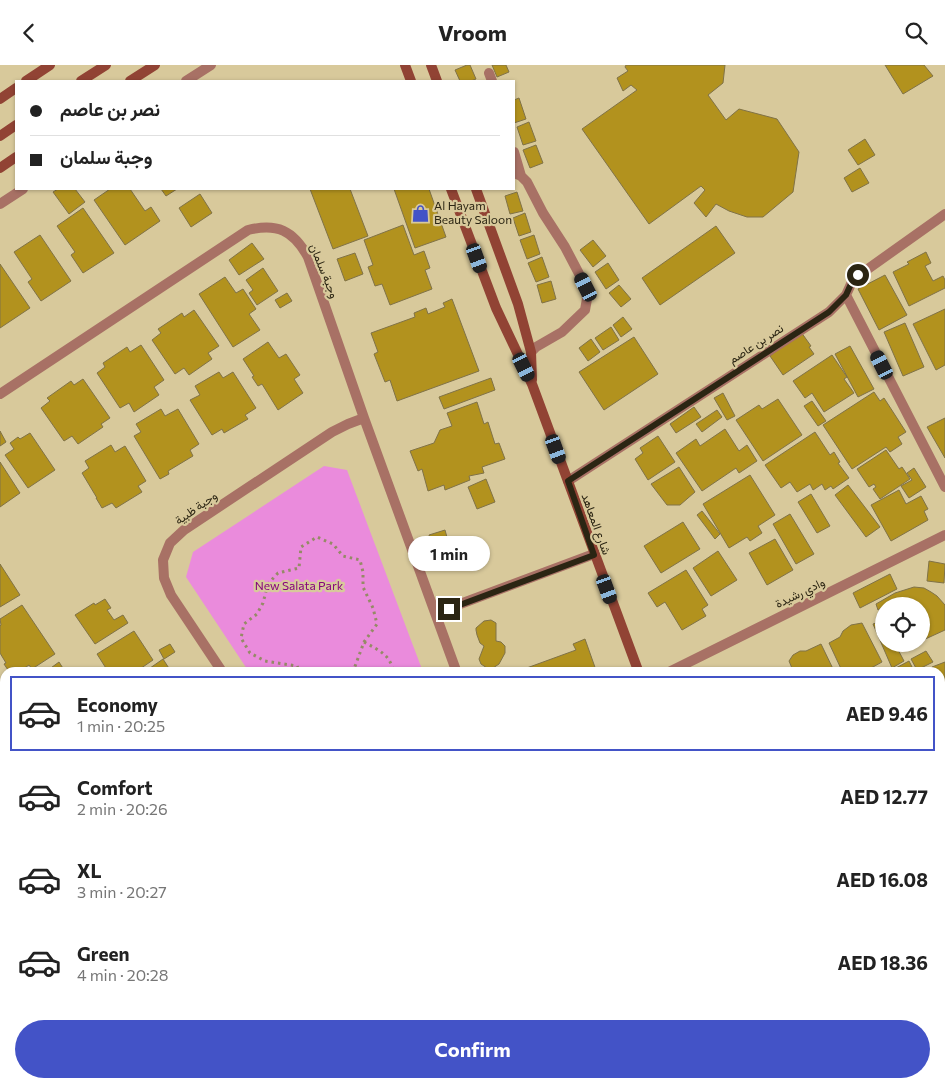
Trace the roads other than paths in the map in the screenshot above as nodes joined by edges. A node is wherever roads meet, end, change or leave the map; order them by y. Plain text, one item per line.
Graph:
1 (50, 65) edge
2 (106, 65) edge
3 (155, 65) edge
4 (211, 65) edge
5 (406, 65) edge
6 (431, 65) edge
7 (28, 80) edge
8 (83, 80) edge
9 (132, 80) edge
10 (188, 80) edge
11 (412, 80) edge
12 (437, 80) edge
13 (15, 89) edge
14 (0, 99) edge
15 (15, 126) edge
16 (0, 136) edge
17 (15, 158) edge
18 (515, 158) edge
19 (0, 168) edge
20 (518, 174) edge
21 (21, 190) edge
22 (451, 190) edge
23 (476, 190) edge
24 (0, 204) edge
25 (945, 214) edge
26 (846, 295) junction
27 (531, 352) junction
28 (532, 384) junction
29 (0, 394) edge
30 (364, 419) junction
31 (568, 481) junction
32 (945, 487) edge
33 (945, 535) edge
34 (594, 555) junction
35 (436, 613) junction
36 (219, 667) edge
37 (455, 667) edge
38 (636, 667) edge
39 (678, 667) edge

1 - 7 street
2 - 8 street
3 - 9 street
4 - 10 street
5 - 11 street
6 - 12 street
13 - 14 street
15 - 16 street
17 - 19 street
18 - 20 street
20 - 27 street
21 - 24 street
22 - 28 street, شارع المعاهد
23 - 27 street, شارع المعاهد
25 - 26 street, نصر بن عاصم
26 - 31 street, نصر بن عاصم
26 - 32 street
27 - 28 street, شارع المعاهد
28 - 31 street, شارع المعاهد
29 - 30 street, وجبة سلمان
30 - 35 street, وجبة سلمان
30 - 36 street, وجبة ظبية
31 - 34 street, شارع المعاهد
33 - 39 street, وادي رشيدة
34 - 35 street
34 - 38 street, شارع المعاهد
35 - 37 street, وجبة سلمان

